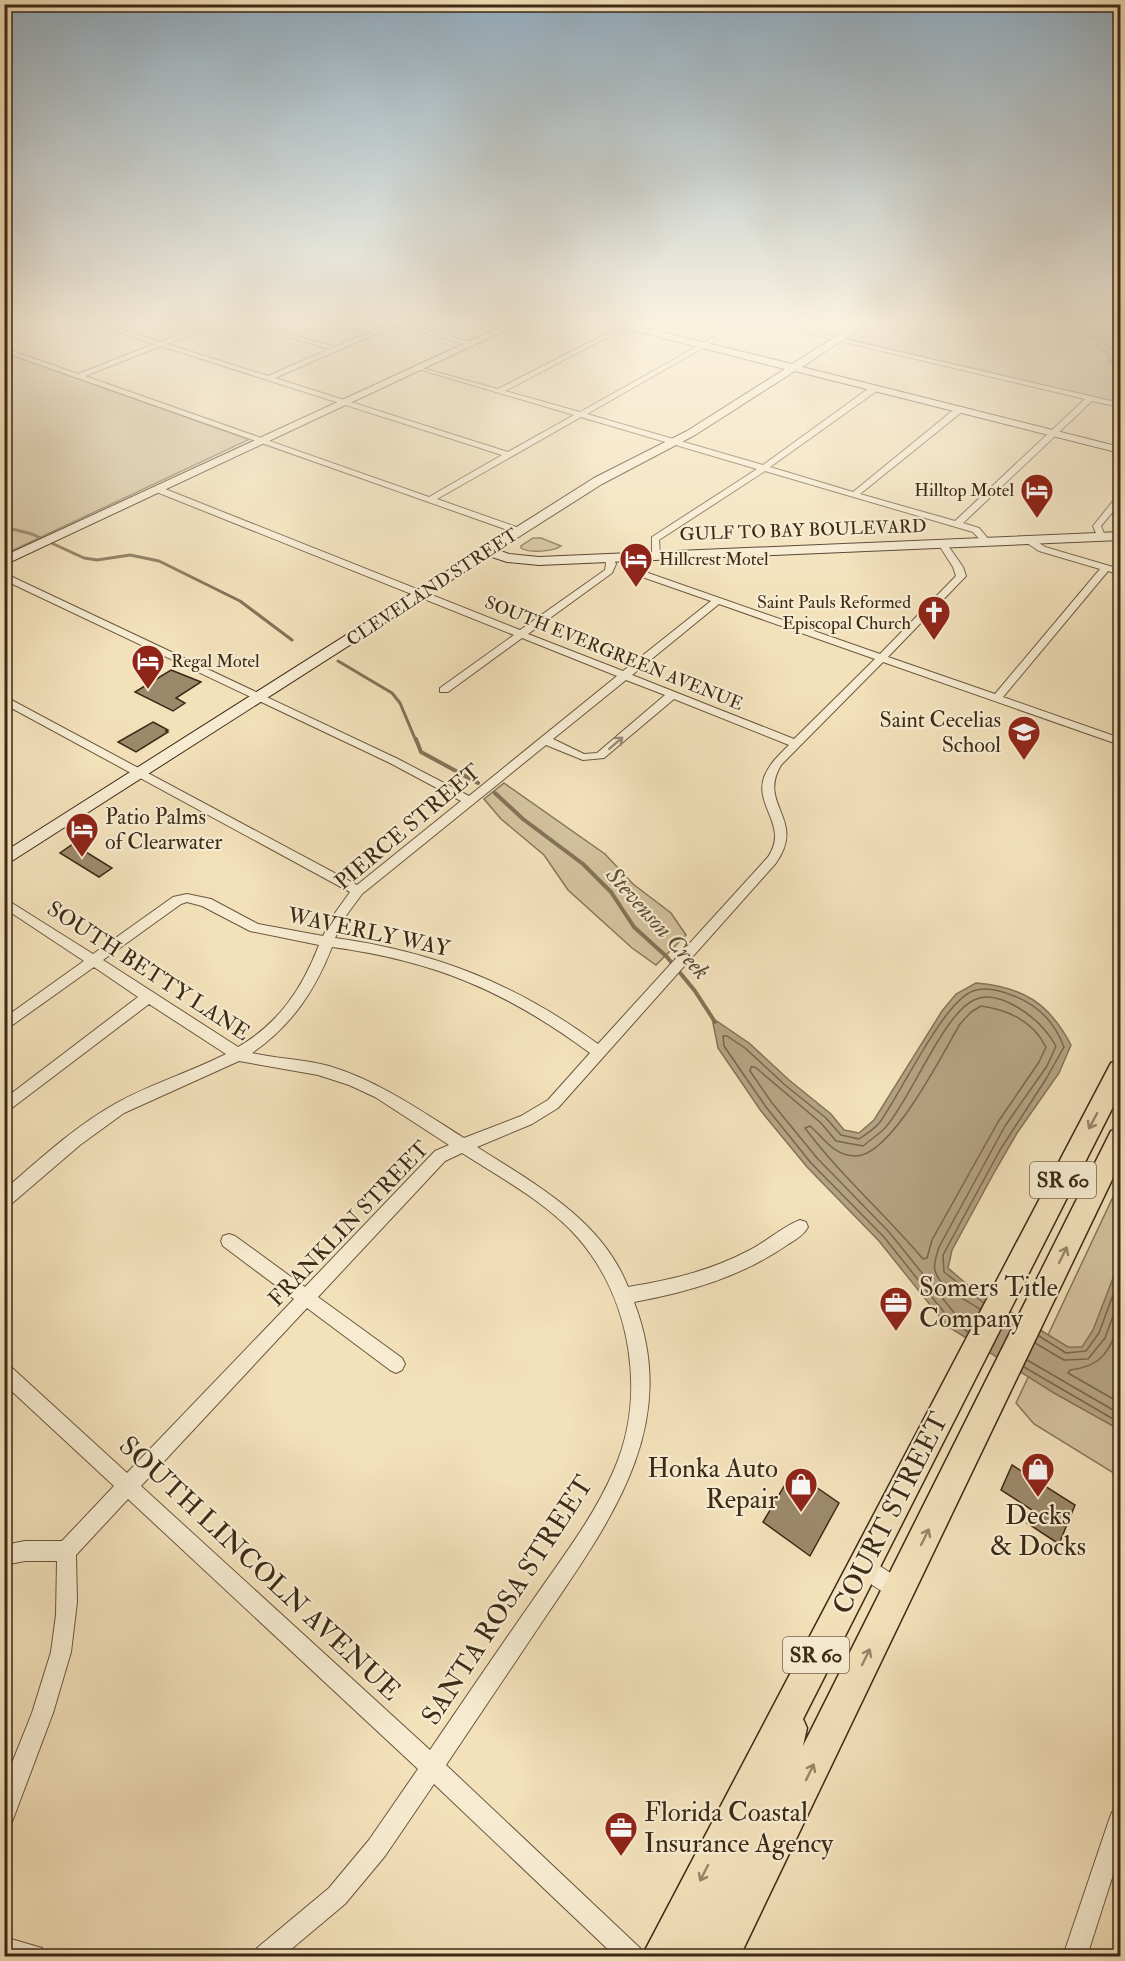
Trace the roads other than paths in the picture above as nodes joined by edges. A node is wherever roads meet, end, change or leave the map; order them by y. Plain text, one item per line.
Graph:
1 (185, 414) edge
2 (321, 414) edge
3 (381, 414) edge
4 (582, 414) joint
5 (721, 414) edge
6 (840, 414) edge
7 (954, 414) edge
8 (978, 414) edge
9 (1074, 414) edge
10 (1054, 433) junction
11 (263, 441) junction
12 (673, 441) junction
13 (1120, 450) edge
14 (509, 455) junction
15 (764, 468) junction
16 (157, 489) junction
17 (855, 494) junction
18 (1120, 498) edge
19 (431, 499) junction
20 (957, 524) junction
21 (519, 531) junction
22 (1101, 536) junction
23 (1120, 536) edge
24 (1027, 539) junction
25 (986, 541) junction
26 (941, 542) junction
27 (488, 551) junction
28 (656, 555) junction
29 (609, 557) junction
30 (4, 561) edge
31 (1106, 568) junction
32 (631, 570) dead end
33 (1120, 572) edge
34 (4, 576) edge
35 (420, 594) junction
36 (718, 600) junction
37 (521, 634) junction
38 (882, 657) junction
39 (626, 675) junction
40 (444, 690) dead end
41 (673, 694) junction
42 (259, 697) junction
43 (997, 698) junction
44 (4, 699) edge
45 (545, 740) junction
46 (1120, 742) edge
47 (796, 744) junction
48 (140, 774) junction
49 (474, 797) junction
50 (4, 860) edge
51 (358, 891) junction
52 (4, 902) edge
53 (326, 940) junction
54 (96, 960) junction
55 (149, 996) junction
56 (4, 1026) edge
57 (599, 1052) junction
58 (238, 1055) junction
59 (1120, 1070) edge
60 (4, 1108) edge
61 (1120, 1138) edge
62 (461, 1145) junction
63 (4, 1200) edge
64 (800, 1227) dead end
65 (229, 1241) dead end
66 (624, 1296) junction
67 (307, 1298) junction
68 (396, 1364) dead end
69 (4, 1371) edge
70 (129, 1485) junction
71 (66, 1551) junction
72 (4, 1555) edge
73 (863, 1565) junction
74 (899, 1590) junction
75 (798, 1691) junction
76 (432, 1767) junction
77 (4, 1814) edge
78 (1120, 1820) edge
79 (4, 1949) edge
80 (34, 1956) edge
81 (265, 1956) edge
82 (632, 1956) edge
83 (662, 1956) edge
84 (699, 1956) edge
85 (719, 1956) edge
86 (1075, 1956) edge

1 - 11 street
2 - 11 street
3 - 14 street
4 - 12 street
4 - 14 street
5 - 12 street, CLEVELAND STREET
6 - 15 street
7 - 17 street
8 - 10 street
9 - 10 street
10 - 13 street
10 - 20 street
11 - 16 street
11 - 19 street
12 - 15 street
12 - 21 street, CLEVELAND STREET
14 - 19 street
15 - 17 street
15 - 28 street
16 - 30 street
16 - 35 street, SOUTH EVERGREEN AVENUE
17 - 20 street
18 - 22 street
19 - 21 street
20 - 25 street
21 - 27 street, CLEVELAND STREET
22 - 23 street, GULF TO BAY BOULEVARD
22 - 24 street, GULF TO BAY BOULEVARD
24 - 25 street, GULF TO BAY BOULEVARD
24 - 31 street
25 - 26 street, GULF TO BAY BOULEVARD
26 - 28 street, GULF TO BAY BOULEVARD
26 - 38 street, FRANKLIN STREET
27 - 29 street, GULF TO BAY BOULEVARD
27 - 35 street, CLEVELAND STREET
28 - 29 street, GULF TO BAY BOULEVARD
29 - 37 street
31 - 33 street
31 - 43 street
32 - 36 street
34 - 42 street
35 - 37 street, SOUTH EVERGREEN AVENUE
35 - 42 street, CLEVELAND STREET
36 - 38 street
36 - 39 street, PIERCE STREET
37 - 39 street, SOUTH EVERGREEN AVENUE
37 - 40 street
38 - 43 street
38 - 47 street, FRANKLIN STREET
39 - 41 street, SOUTH EVERGREEN AVENUE
39 - 45 street, PIERCE STREET
45 -> 41 street
41 - 47 street, SOUTH EVERGREEN AVENUE
42 - 48 street, CLEVELAND STREET
42 - 49 street
43 - 46 street
44 - 48 street
45 - 49 street, PIERCE STREET
47 - 57 street, FRANKLIN STREET
48 - 50 street, CLEVELAND STREET
48 - 51 street
49 - 51 street, PIERCE STREET
51 - 53 street, PIERCE STREET
52 - 54 street, SOUTH BETTY LANE
53 - 54 street, WAVERLY WAY
53 - 57 street, WAVERLY WAY
53 - 58 street, PIERCE STREET
54 - 55 street, SOUTH BETTY LANE
54 - 56 street
55 - 58 street, SOUTH BETTY LANE
55 - 60 street
57 - 62 street, FRANKLIN STREET
58 - 62 street, SOUTH BETTY LANE
58 - 63 street, PIERCE STREET
59 -> 73 main road, COURT STREET / SR 60
74 -> 61 main road, COURT STREET / SR 60
62 - 66 street, SOUTH BETTY LANE
62 - 67 street, FRANKLIN STREET
64 - 66 street
65 - 67 street
66 - 76 street, SANTA ROSA STREET
67 - 68 street
67 - 70 street, FRANKLIN STREET
69 - 70 street, SOUTH LINCOLN AVENUE
70 - 71 street, FRANKLIN STREET
70 - 76 street, SOUTH LINCOLN AVENUE
71 - 72 street
71 - 77 street
73 - 74 street
73 - 75 main road, COURT STREET / SR 60
85 -> 74 main road, COURT STREET / SR 60
75 -> 83 main road, COURT STREET / SR 60
75 - 84 main road
76 - 81 street, SANTA ROSA STREET
76 - 82 street, SOUTH LINCOLN AVENUE
78 - 86 street
79 - 80 street

